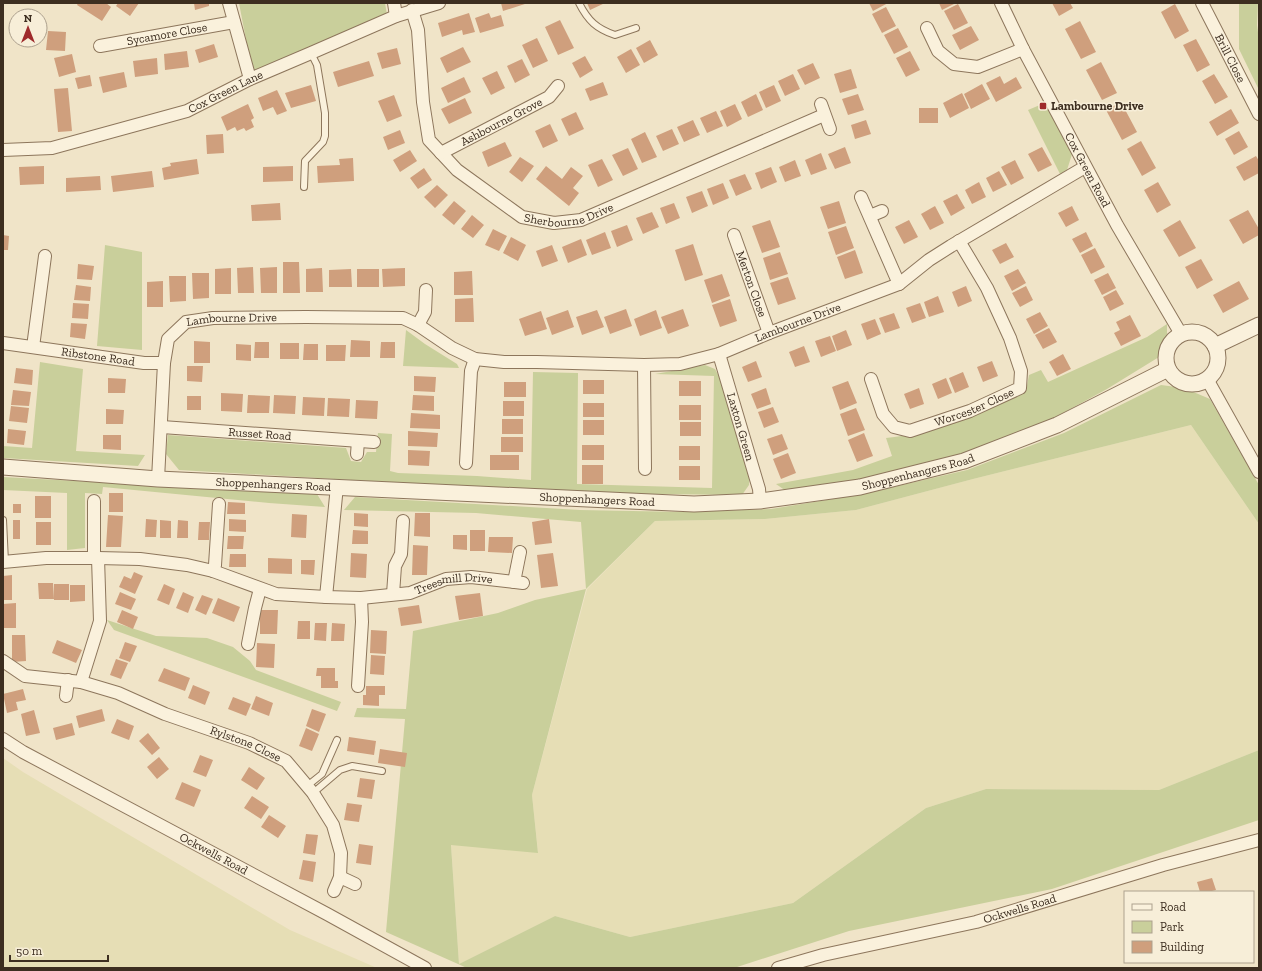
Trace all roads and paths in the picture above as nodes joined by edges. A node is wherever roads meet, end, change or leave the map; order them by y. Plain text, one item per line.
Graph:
1 (229, 3) edge
2 (394, 3) edge
3 (439, 3) edge
4 (579, 3) edge
5 (1000, 3) edge
6 (1202, 3) edge
7 (412, 10) junction
8 (396, 16) junction
9 (234, 22) junction
10 (636, 28) dead end
11 (927, 28) dead end
12 (100, 46) dead end
13 (1023, 49) junction
14 (311, 53) junction
15 (250, 79) junction
16 (558, 86) dead end
17 (1259, 114) edge
18 (830, 129) dead end
19 (3, 150) edge
20 (441, 153) junction
21 (1085, 167) junction
22 (304, 187) dead end
23 (862, 197) dead end
24 (882, 211) dead end
25 (870, 216) junction
26 (734, 235) dead end
27 (959, 241) junction
28 (45, 256) dead end
29 (899, 284) junction
30 (426, 290) dead end
31 (418, 325) junction
32 (1259, 325) edge
33 (769, 333) junction
34 (1181, 334) junction
35 (3, 343) edge
36 (1215, 346) junction
37 (33, 347) junction
38 (719, 354) junction
39 (475, 359) junction
40 (164, 363) junction
41 (644, 365) junction
42 (1168, 369) junction
43 (871, 379) dead end
44 (1206, 379) junction
45 (162, 427) junction
46 (358, 441) junction
47 (374, 442) dead end
48 (357, 454) dead end
49 (466, 463) dead end
50 (3, 467) edge
51 (645, 469) dead end
52 (1259, 472) edge
53 (158, 479) junction
54 (336, 486) junction
55 (94, 501) dead end
56 (760, 501) junction
57 (218, 504) dead end
58 (3, 520) edge
59 (402, 521) dead end
60 (520, 552) dead end
61 (96, 558) junction
62 (4, 562) edge
63 (214, 571) junction
64 (260, 589) junction
65 (393, 594) junction
66 (326, 597) junction
67 (361, 598) junction
68 (248, 644) dead end
69 (3, 661) edge
70 (68, 680) junction
71 (81, 682) junction
72 (358, 686) dead end
73 (66, 696) dead end
74 (3, 739) edge
75 (336, 740) dead end
76 (382, 771) dead end
77 (310, 789) junction
78 (1259, 840) edge
79 (340, 877) junction
80 (355, 884) dead end
81 (334, 891) dead end
82 (424, 968) edge
83 (778, 968) edge

1 - 9 street
2 - 8 street
3 - 7 street, Cox Green Lane
4 - 10 lane
5 - 13 street, Cox Green Road
6 - 17 street, Brill Close
7 - 8 street, Cox Green Lane
7 - 20 street, Sherbourne Drive
8 - 14 street, Cox Green Lane
9 - 12 street, Sycamore Close
9 - 15 street
11 - 13 street
13 - 21 street, Cox Green Road
14 - 15 street, Cox Green Lane
14 - 22 lane
15 - 19 street, Cox Green Lane
16 - 20 street, Ashbourne Grove
18 - 20 street, Sherbourne Drive
21 - 27 street, Lambourne Drive
21 - 34 street, Cox Green Road
23 - 25 street
24 - 25 street
25 - 29 street
26 - 33 street, Merton Close
27 - 29 street, Lambourne Drive
27 - 43 street, Worcester Close
28 - 37 street
29 - 33 street, Lambourne Drive
30 - 31 street
31 - 39 street, Lambourne Drive
31 - 40 street, Lambourne Drive
32 - 36 street
33 - 38 street, Lambourne Drive
34 - 36 street
34 - 42 street
35 - 37 street, Ribstone Road
36 - 44 street
37 - 40 street, Ribstone Road
38 - 41 street, Lambourne Drive
38 - 56 street, Laxton Green
39 - 41 street, Lambourne Drive
39 - 49 street
40 - 45 street, Lambourne Drive
41 - 51 street
42 - 44 street
42 - 56 street, Shoppenhangers Road
44 - 52 street
45 - 46 street, Russet Road
45 - 53 street, Lambourne Drive
46 - 47 street, Russet Road
46 - 48 street
50 - 53 street, Shoppenhangers Road
53 - 54 street, Shoppenhangers Road
54 - 56 street, Shoppenhangers Road
54 - 66 street
55 - 61 street
57 - 63 street
58 - 62 lane
59 - 65 street
60 - 65 street, Treesmill Drive
61 - 62 street, Treesmill Drive
61 - 63 street, Treesmill Drive
61 - 71 street
63 - 64 street, Treesmill Drive
64 - 66 street, Treesmill Drive
64 - 68 street
65 - 67 street, Treesmill Drive
66 - 67 street, Treesmill Drive
67 - 72 street
69 - 70 street, Rylstone Close
70 - 71 street, Rylstone Close
70 - 73 street
71 - 77 street, Rylstone Close
74 - 82 street, Ockwells Road
75 - 77 lane
76 - 77 lane
77 - 79 street, Rylstone Close
78 - 83 street, Ockwells Road
79 - 80 street
79 - 81 street, Rylstone Close

